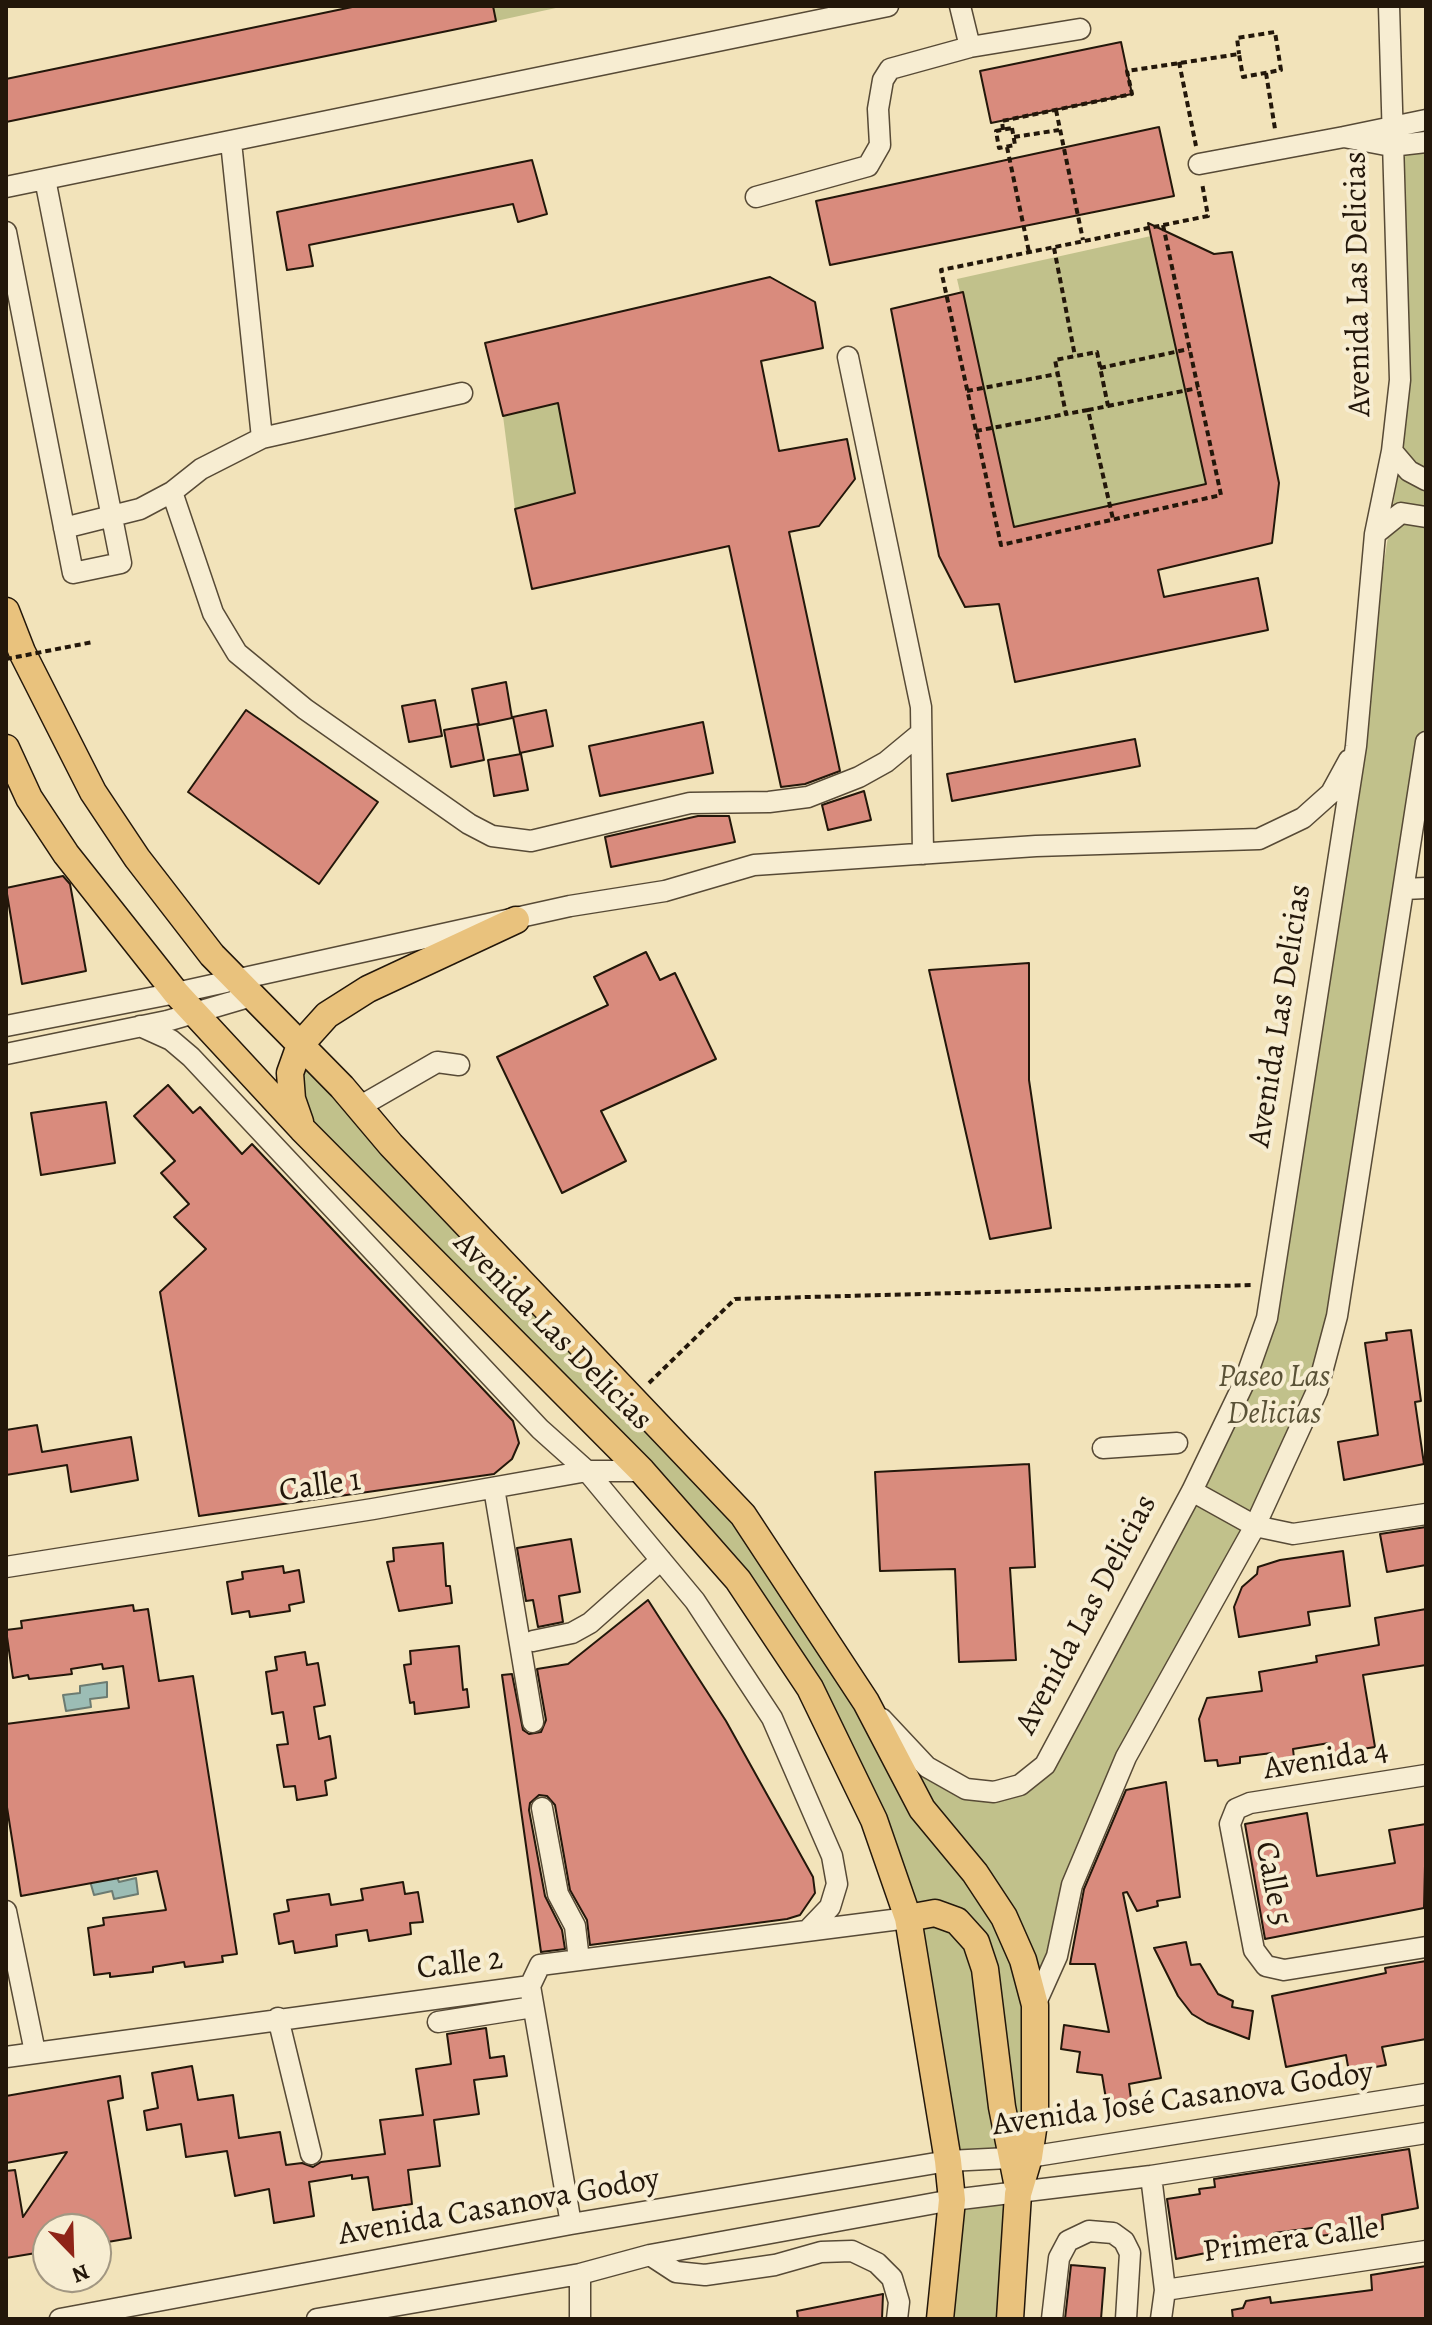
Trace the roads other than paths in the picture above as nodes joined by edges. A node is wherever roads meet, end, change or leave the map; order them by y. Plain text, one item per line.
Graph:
1 (888, 6) edge
2 (960, 6) edge
3 (1389, 6) edge
4 (1080, 29) dead end
5 (970, 47) junction
6 (1426, 120) edge
7 (1391, 136) junction
8 (231, 142) junction
9 (1426, 142) edge
10 (1199, 164) road end
11 (45, 179) junction
12 (6, 187) edge
13 (756, 197) dead end
14 (6, 232) edge
15 (848, 357) dead end
16 (462, 393) dead end
17 (262, 438) junction
18 (1392, 451) junction
19 (1426, 480) edge
20 (172, 492) junction
21 (112, 517) junction
22 (1426, 517) edge
23 (64, 528) junction
24 (1375, 534) junction
25 (6, 611) edge
26 (921, 733) junction
27 (1426, 742) edge
28 (1356, 746) junction
29 (6, 748) edge
30 (923, 854) junction
31 (1426, 888) edge
32 (1404, 889) junction
33 (516, 920) junction
34 (244, 988) junction
35 (176, 993) junction
36 (195, 1012) junction
37 (6, 1026) edge
38 (140, 1026) junction
39 (300, 1045) junction
40 (6, 1054) edge
41 (459, 1065) dead end
42 (359, 1107) junction
43 (302, 1129) junction
44 (1177, 1443) dead end
45 (1103, 1448) dead end
46 (587, 1471) junction
47 (642, 1471) junction
48 (494, 1488) junction
49 (1192, 1491) junction
50 (1426, 1514) edge
51 (1255, 1526) junction
52 (661, 1560) junction
53 (6, 1567) edge
54 (533, 1641) dead end
55 (866, 1702) junction
56 (533, 1722) dead end
57 (1426, 1775) edge
58 (542, 1808) dead end
59 (1236, 1809) joint
60 (6, 1911) edge
61 (908, 1918) junction
62 (808, 1930) junction
63 (1426, 1947) edge
64 (579, 1960) junction
65 (530, 1986) junction
66 (1035, 2005) junction
67 (533, 2007) junction
68 (278, 2018) junction
69 (438, 2022) dead end
70 (35, 2052) junction
71 (6, 2057) edge
72 (1426, 2094) edge
73 (1426, 2133) edge
74 (311, 2154) dead end
75 (1022, 2158) junction
76 (948, 2161) junction
77 (1151, 2176) junction
78 (1018, 2194) junction
79 (952, 2200) junction
80 (571, 2224) junction
81 (1426, 2251) edge
82 (650, 2255) junction
83 (580, 2274) junction
84 (1165, 2290) junction
85 (60, 2319) edge
86 (317, 2319) edge
87 (580, 2319) edge
88 (897, 2319) edge
89 (940, 2319) edge
90 (1010, 2319) edge
91 (1052, 2319) edge
92 (1126, 2319) edge
93 (1161, 2319) edge

1 - 8 street
2 - 5 street
3 - 7 street, Avenida Las Delicias
4 - 5 street
5 - 13 street
6 - 7 street
7 - 9 street
7 - 10 street
7 - 18 street, Avenida Las Delicias
8 - 11 street
8 - 17 street
11 - 12 street
11 - 21 street
14 - 23 street
15 - 26 street
16 - 17 street
17 - 20 street
18 - 19 street
18 - 24 street, Avenida Las Delicias
20 - 21 street
20 - 26 street
21 - 23 street
21 - 23 street
22 - 24 street
24 - 28 street, Avenida Las Delicias
25 - 34 main road, Avenida Las Delicias
26 - 30 street
27 - 32 street, Avenida Las Delicias
28 - 30 street
28 - 49 street, Avenida Las Delicias
29 - 35 main road, Avenida Las Delicias
30 - 33 street
31 - 32 street
32 - 51 street, Avenida Las Delicias
33 - 34 street
33 - 39 main road
34 - 35 street
34 - 36 street
34 - 39 main road, Avenida Las Delicias
35 - 36 main road, Avenida Las Delicias
35 - 37 street
36 - 38 street
36 - 43 main road, Avenida Las Delicias
38 - 40 street
38 - 46 street
39 - 42 main road, Avenida Las Delicias
39 - 43 main road
41 - 42 street
42 - 55 main road, Avenida Las Delicias
43 - 47 main road, Avenida Las Delicias
44 - 45 street
46 - 47 street, Calle 1
46 - 48 street, Calle 1
46 - 52 street
47 - 61 main road, Avenida Las Delicias
48 - 53 street, Calle 1
48 - 56 street
49 - 51 street
49 - 55 street, Avenida Las Delicias
50 - 51 street
51 - 66 street, Avenida Las Delicias
52 - 54 street
52 - 62 street
55 - 66 main road, Avenida Las Delicias
57 - 59 street, Avenida 4
58 - 64 street
59 - 63 street, Calle 5
60 - 70 street
61 - 62 street, Calle 2
61 - 75 main road
61 - 76 main road, Avenida Las Delicias
62 - 64 street, Calle 2
64 - 65 street, Calle 2
65 - 67 street
65 - 68 street, Calle 2
66 - 75 main road, Avenida Las Delicias
67 - 69 street
67 - 80 street
68 - 70 street, Calle 2
68 - 74 street
70 - 71 street, Calle 2
72 - 75 street, Avenida José Casanova Godoy
73 - 77 street
75 - 76 street, Avenida José Casanova Godoy
75 - 78 main road
76 - 79 main road, Avenida Las Delicias
76 - 80 street, Avenida Casanova Godoy
77 - 78 street
77 - 84 street
78 - 79 street
78 - 90 main road
79 - 82 street
79 - 89 main road, Avenida Las Delicias
80 - 85 street, Avenida Casanova Godoy
81 - 84 street, Primera Calle
82 - 83 street
82 - 88 street
83 - 86 street
83 - 87 street
84 - 93 street
91 - 92 street

